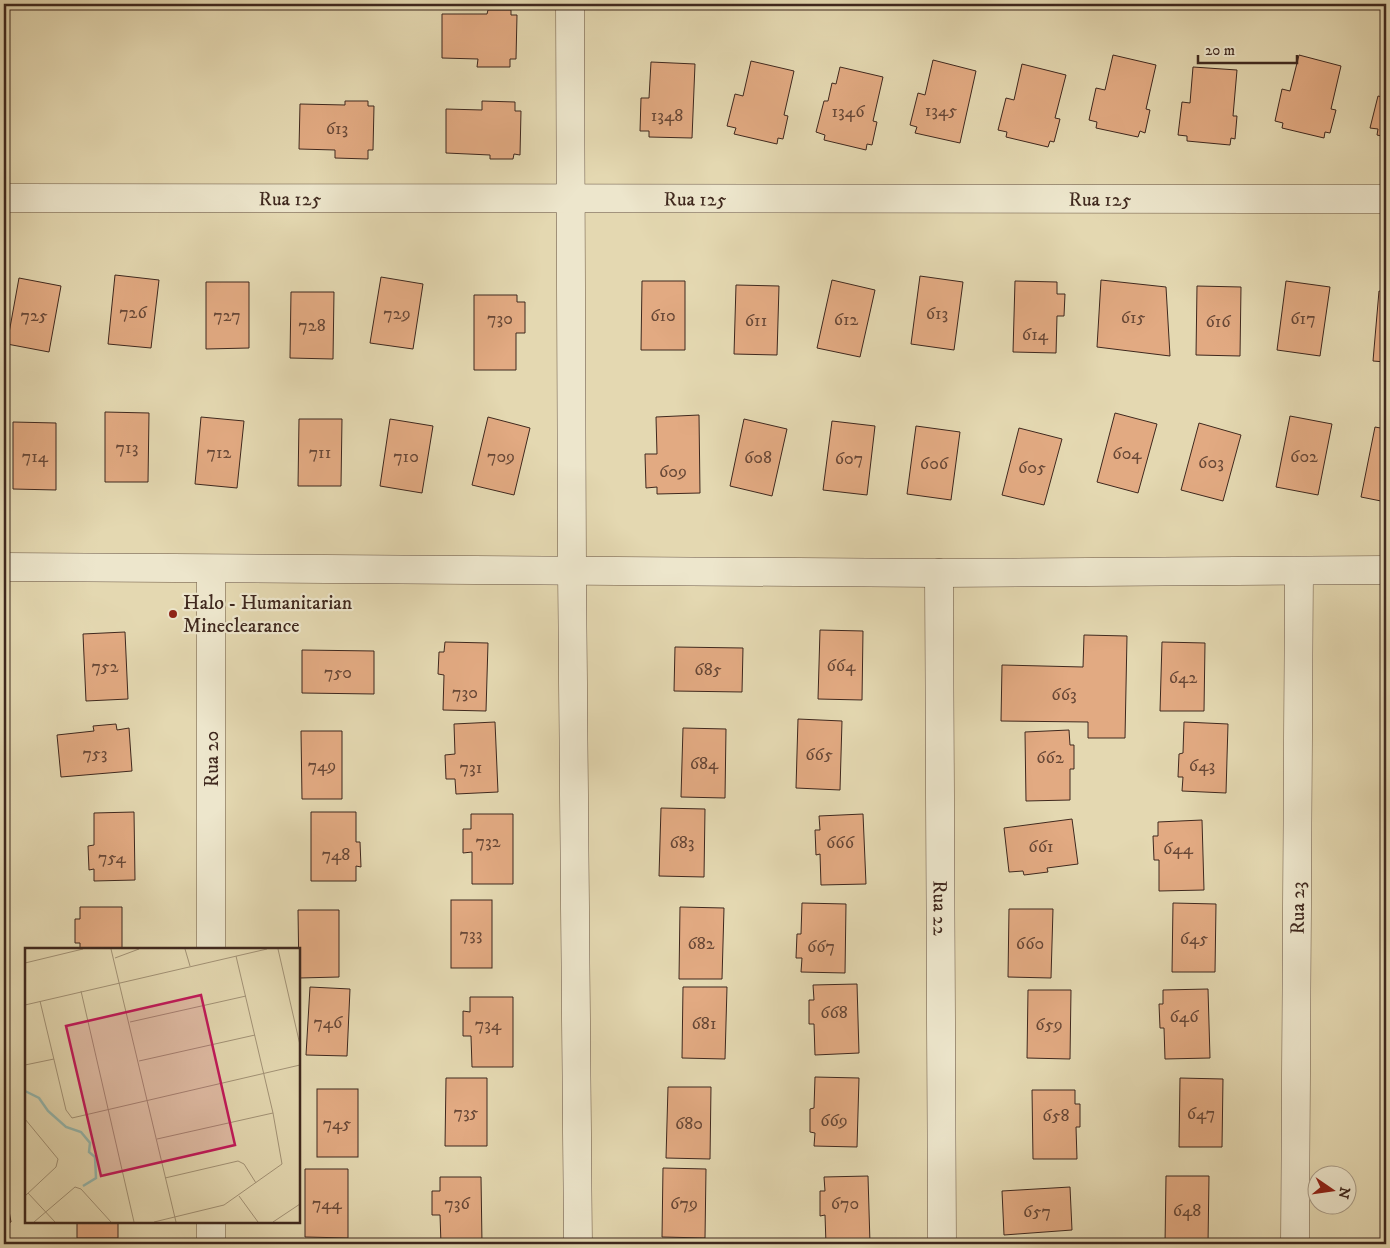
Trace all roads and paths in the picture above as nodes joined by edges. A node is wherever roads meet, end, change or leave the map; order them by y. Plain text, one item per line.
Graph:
1 (570, 4) edge
2 (4, 198) edge
3 (571, 198) junction
4 (1386, 199) edge
5 (4, 567) edge
6 (211, 569) junction
7 (572, 570) junction
8 (1386, 570) edge
9 (1299, 571) junction
10 (939, 573) junction
11 (211, 948) edge
12 (211, 1223) edge
13 (211, 1244) edge
14 (578, 1244) edge
15 (942, 1244) edge
16 (1295, 1244) edge

1 - 3 street
2 - 3 street, Rua 125
3 - 4 street, Rua 125
3 - 7 street
5 - 6 street
6 - 7 street
6 - 11 street, Rua 20
7 - 10 street
7 - 14 street
8 - 9 street
9 - 10 street
9 - 16 street, Rua 23
10 - 15 street, Rua 22
12 - 13 street

